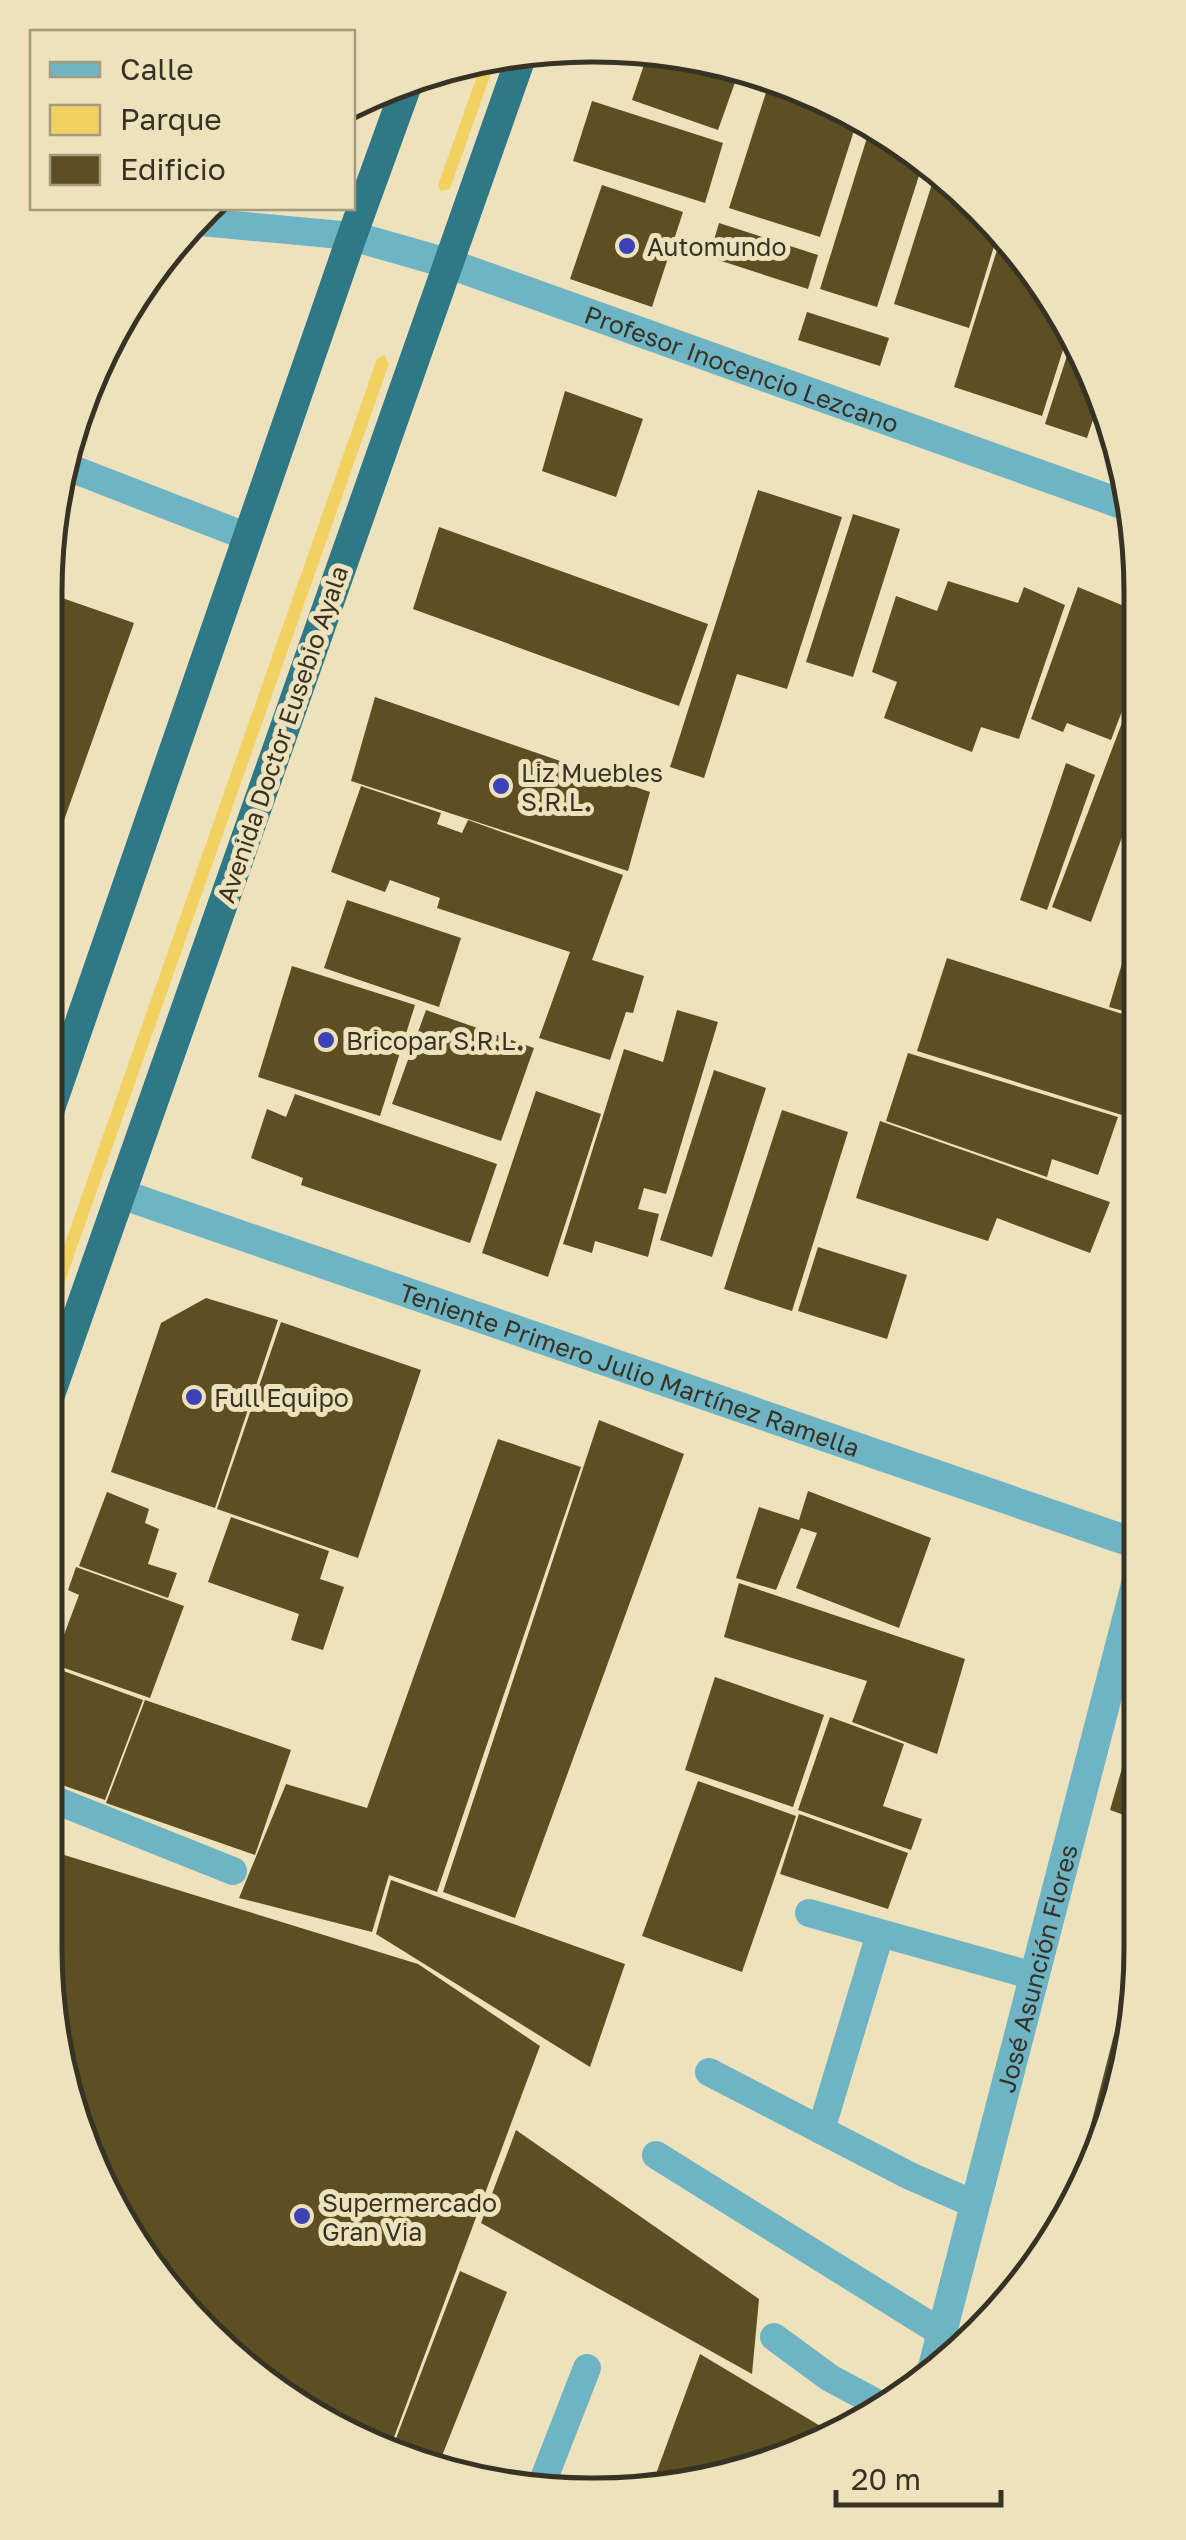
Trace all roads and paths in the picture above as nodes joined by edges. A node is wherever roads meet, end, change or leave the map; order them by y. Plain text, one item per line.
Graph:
1 (517, 68) edge
2 (402, 98) edge
3 (213, 223) edge
4 (352, 236) junction
5 (447, 263) junction
6 (77, 471) edge
7 (1115, 502) edge
8 (248, 537) junction
9 (62, 1074) edge
10 (121, 1194) junction
11 (62, 1360) edge
12 (1124, 1539) edge
13 (1124, 1630) edge
14 (62, 1803) edge
15 (233, 1871) dead end
16 (808, 1913) dead end
17 (880, 1934) junction
18 (1034, 1976) junction
19 (709, 2072) dead end
20 (820, 2130) junction
21 (656, 2155) dead end
22 (974, 2204) junction
23 (942, 2333) junction
24 (774, 2337) dead end
25 (937, 2351) edge
26 (586, 2368) dead end
27 (869, 2400) edge
28 (546, 2475) edge

1 - 5 highway, Avenida Doctor Eusebio Ayala
2 - 4 highway
3 - 4 lane
4 - 5 street, Profesor Inocencio Lezcano
4 - 8 highway
5 - 7 street, Profesor Inocencio Lezcano
5 - 10 highway, Avenida Doctor Eusebio Ayala
6 - 8 lane
8 - 9 highway
10 - 11 highway, Avenida Doctor Eusebio Ayala
10 - 12 street, Teniente Primero Julio Martínez Ramella
13 - 18 street, José Asunción Flores
14 - 15 lane
16 - 17 lane
17 - 18 lane
17 - 20 lane
18 - 22 street, José Asunción Flores
19 - 20 lane
20 - 22 lane
21 - 23 lane
22 - 23 street, José Asunción Flores
23 - 25 street, José Asunción Flores
24 - 27 lane
26 - 28 lane

